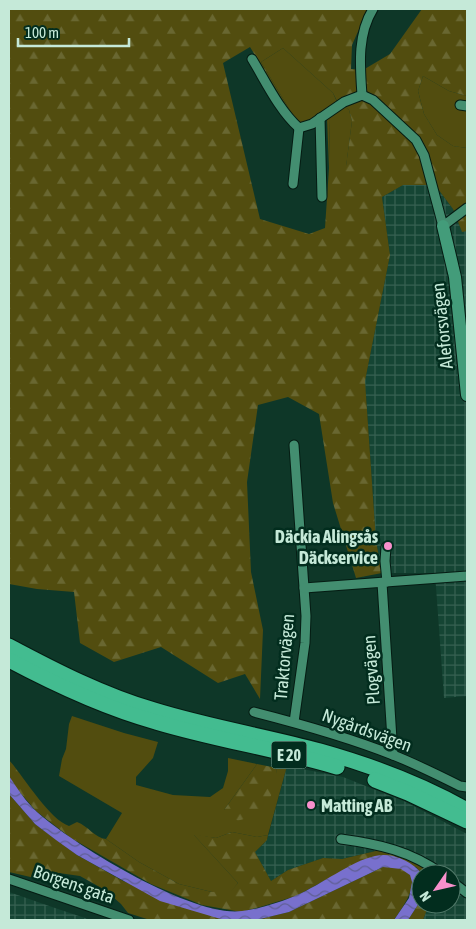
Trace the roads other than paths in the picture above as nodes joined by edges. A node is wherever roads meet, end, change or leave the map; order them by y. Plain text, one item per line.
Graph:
1 (373, 9) edge
2 (252, 60) dead end
3 (362, 95) junction
4 (320, 118) junction
5 (300, 128) junction
6 (293, 184) dead end
7 (322, 197) dead end
8 (467, 208) edge
9 (443, 226) junction
10 (466, 380) edge
11 (467, 395) edge
12 (294, 445) dead end
13 (386, 547) dead end
14 (467, 576) edge
15 (384, 583) junction
16 (304, 588) junction
17 (9, 646) edge
18 (9, 660) edge
19 (254, 712) dead end
20 (294, 722) junction
21 (393, 755) junction
22 (467, 787) edge
23 (467, 810) edge
24 (467, 822) edge
25 (341, 840) dead end
26 (426, 864) edge
27 (9, 879) edge
28 (129, 920) edge

1 - 3 street
2 - 5 street
3 - 4 street
3 - 9 street, Aleforsvägen
4 - 5 street
4 - 7 street
5 - 6 street
8 - 9 street
9 - 10 street, Aleforsvägen
10 - 11 street, Aleforsvägen
12 - 16 street, Traktorvägen
13 - 15 street, Plogvägen
14 - 15 street
15 - 16 street
15 - 21 street, Plogvägen
16 - 20 street, Traktorvägen
17 - 23 highway, E 20
18 - 24 highway, E 20
19 - 20 street, Nygårdsvägen
20 - 21 street, Nygårdsvägen
21 - 22 street, Nygårdsvägen
25 - 26 street
27 - 28 street, Borgens gata

